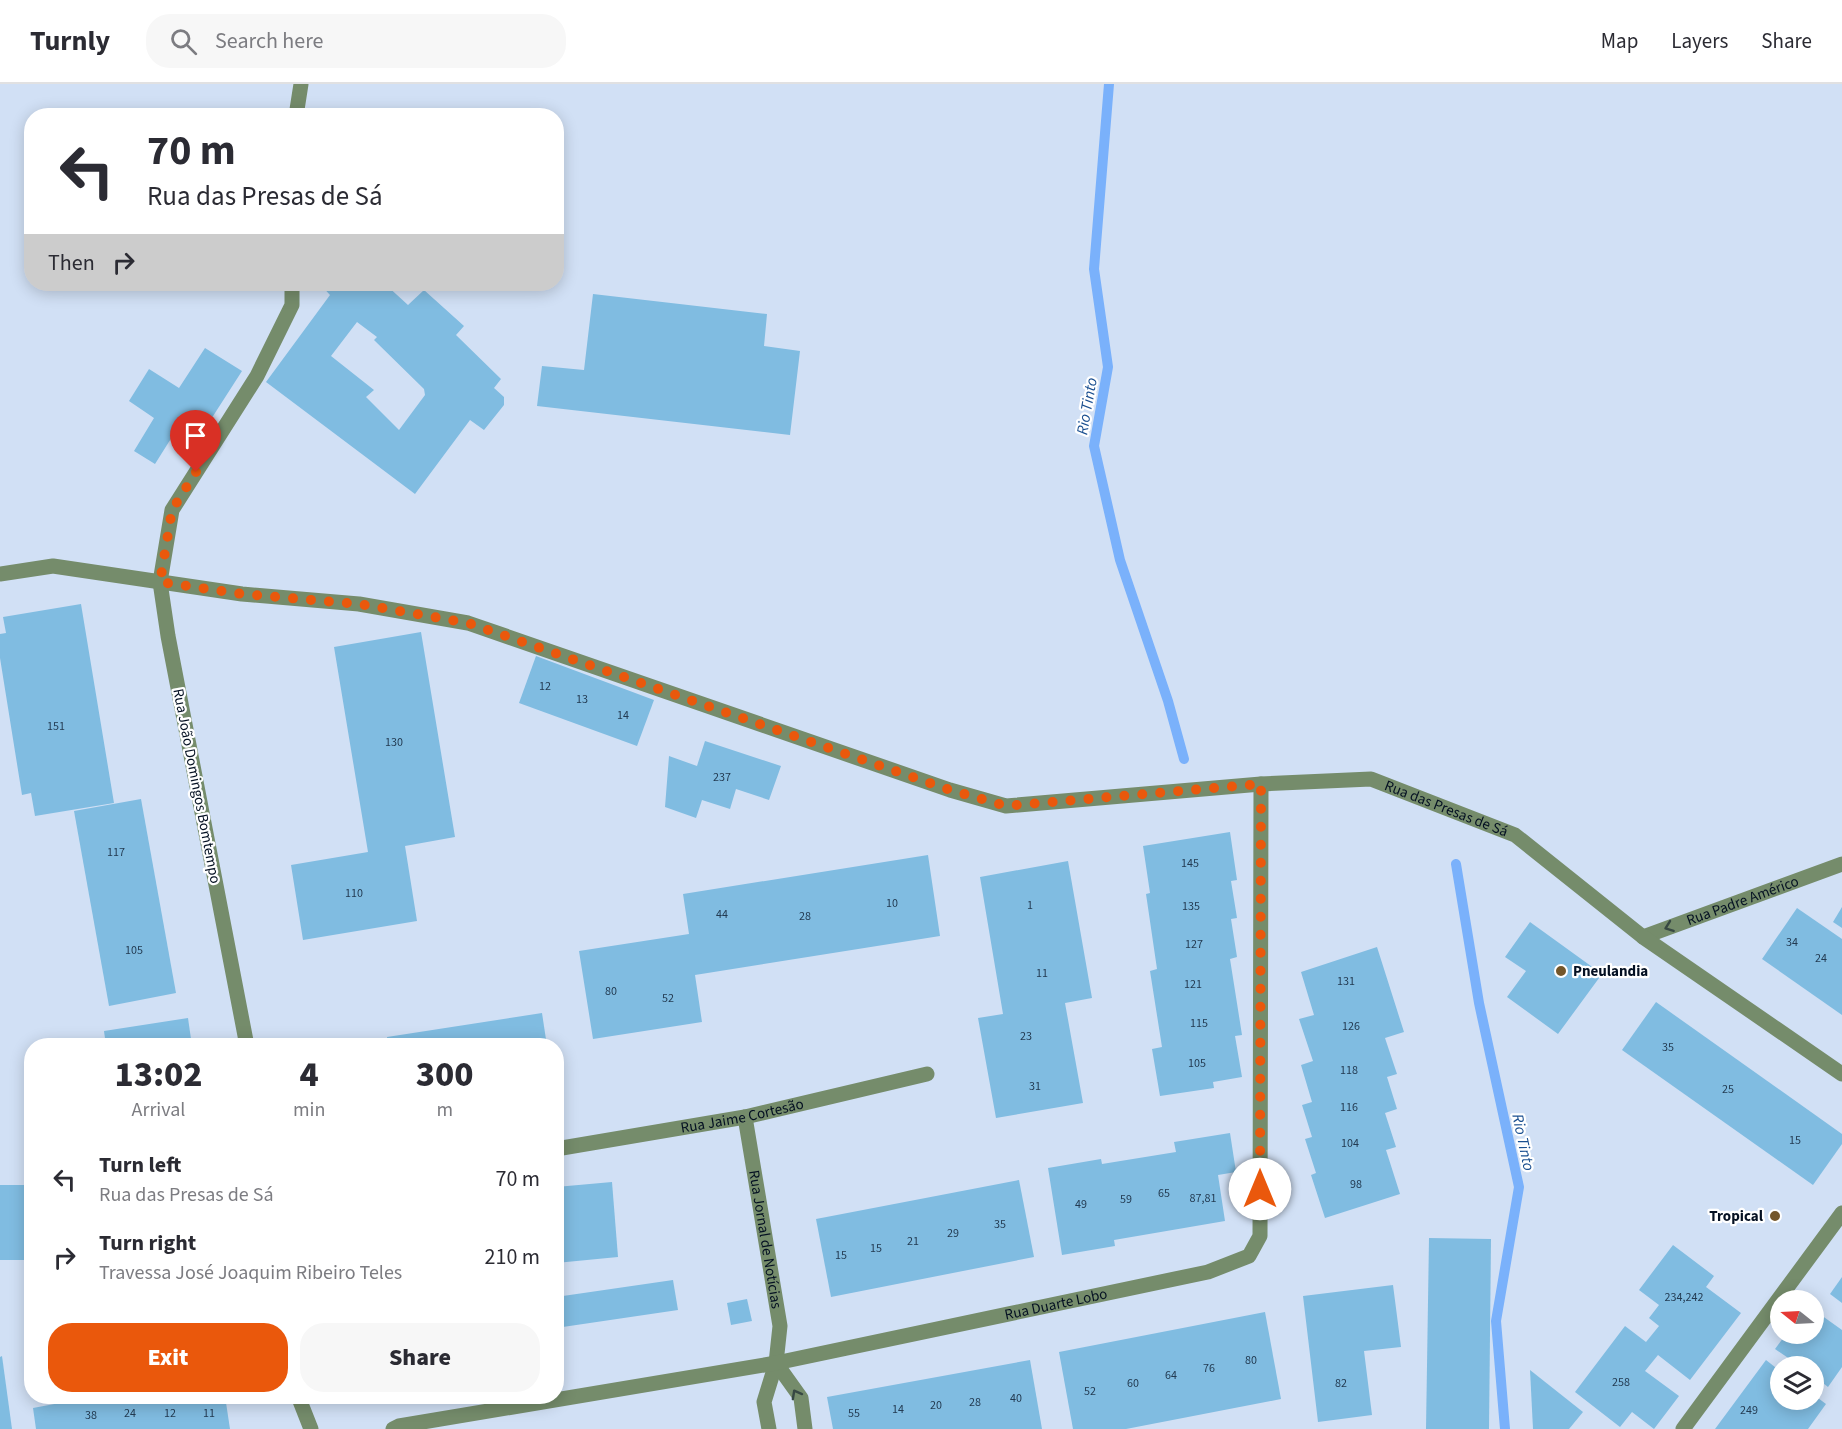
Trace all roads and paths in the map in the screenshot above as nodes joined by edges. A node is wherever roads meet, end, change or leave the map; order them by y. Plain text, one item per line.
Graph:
1 (301, 84) edge
2 (297, 108) edge
3 (292, 291) edge
4 (0, 574) edge
5 (160, 582) junction
6 (1261, 784) junction
7 (1842, 864) edge
8 (1643, 937) junction
9 (246, 1038) edge
10 (927, 1074) dead end
11 (1842, 1074) edge
12 (745, 1116) junction
13 (564, 1148) edge
14 (1842, 1213) edge
15 (776, 1363) junction
16 (564, 1398) edge
17 (301, 1404) edge
18 (527, 1404) edge
19 (311, 1429) edge
20 (393, 1429) edge
21 (769, 1429) edge
22 (806, 1429) edge
23 (1683, 1429) edge

1 - 2 street
3 - 5 street, Rua João Domingos Bomtempo
4 - 5 street, Rua das Presas de Sá
5 - 6 street, Rua das Presas de Sá
5 - 9 street, Rua João Domingos Bomtempo
6 - 8 street, Rua das Presas de Sá
6 - 15 street, Rua Duarte Lobo
7 -> 8 street, Rua Padre Américo
8 - 11 street, Rua das Presas de Sá
10 - 12 street, Rua Jaime Cortesão
12 - 13 street, Rua Jaime Cortesão
12 - 15 street, Rua Jornal de Notícias
14 - 23 street
15 - 16 street, Rua Duarte Lobo
15 - 21 street, Rua Jornal de Notícias
22 -> 15 street
17 - 19 street
18 - 20 street, Rua Duarte Lobo

